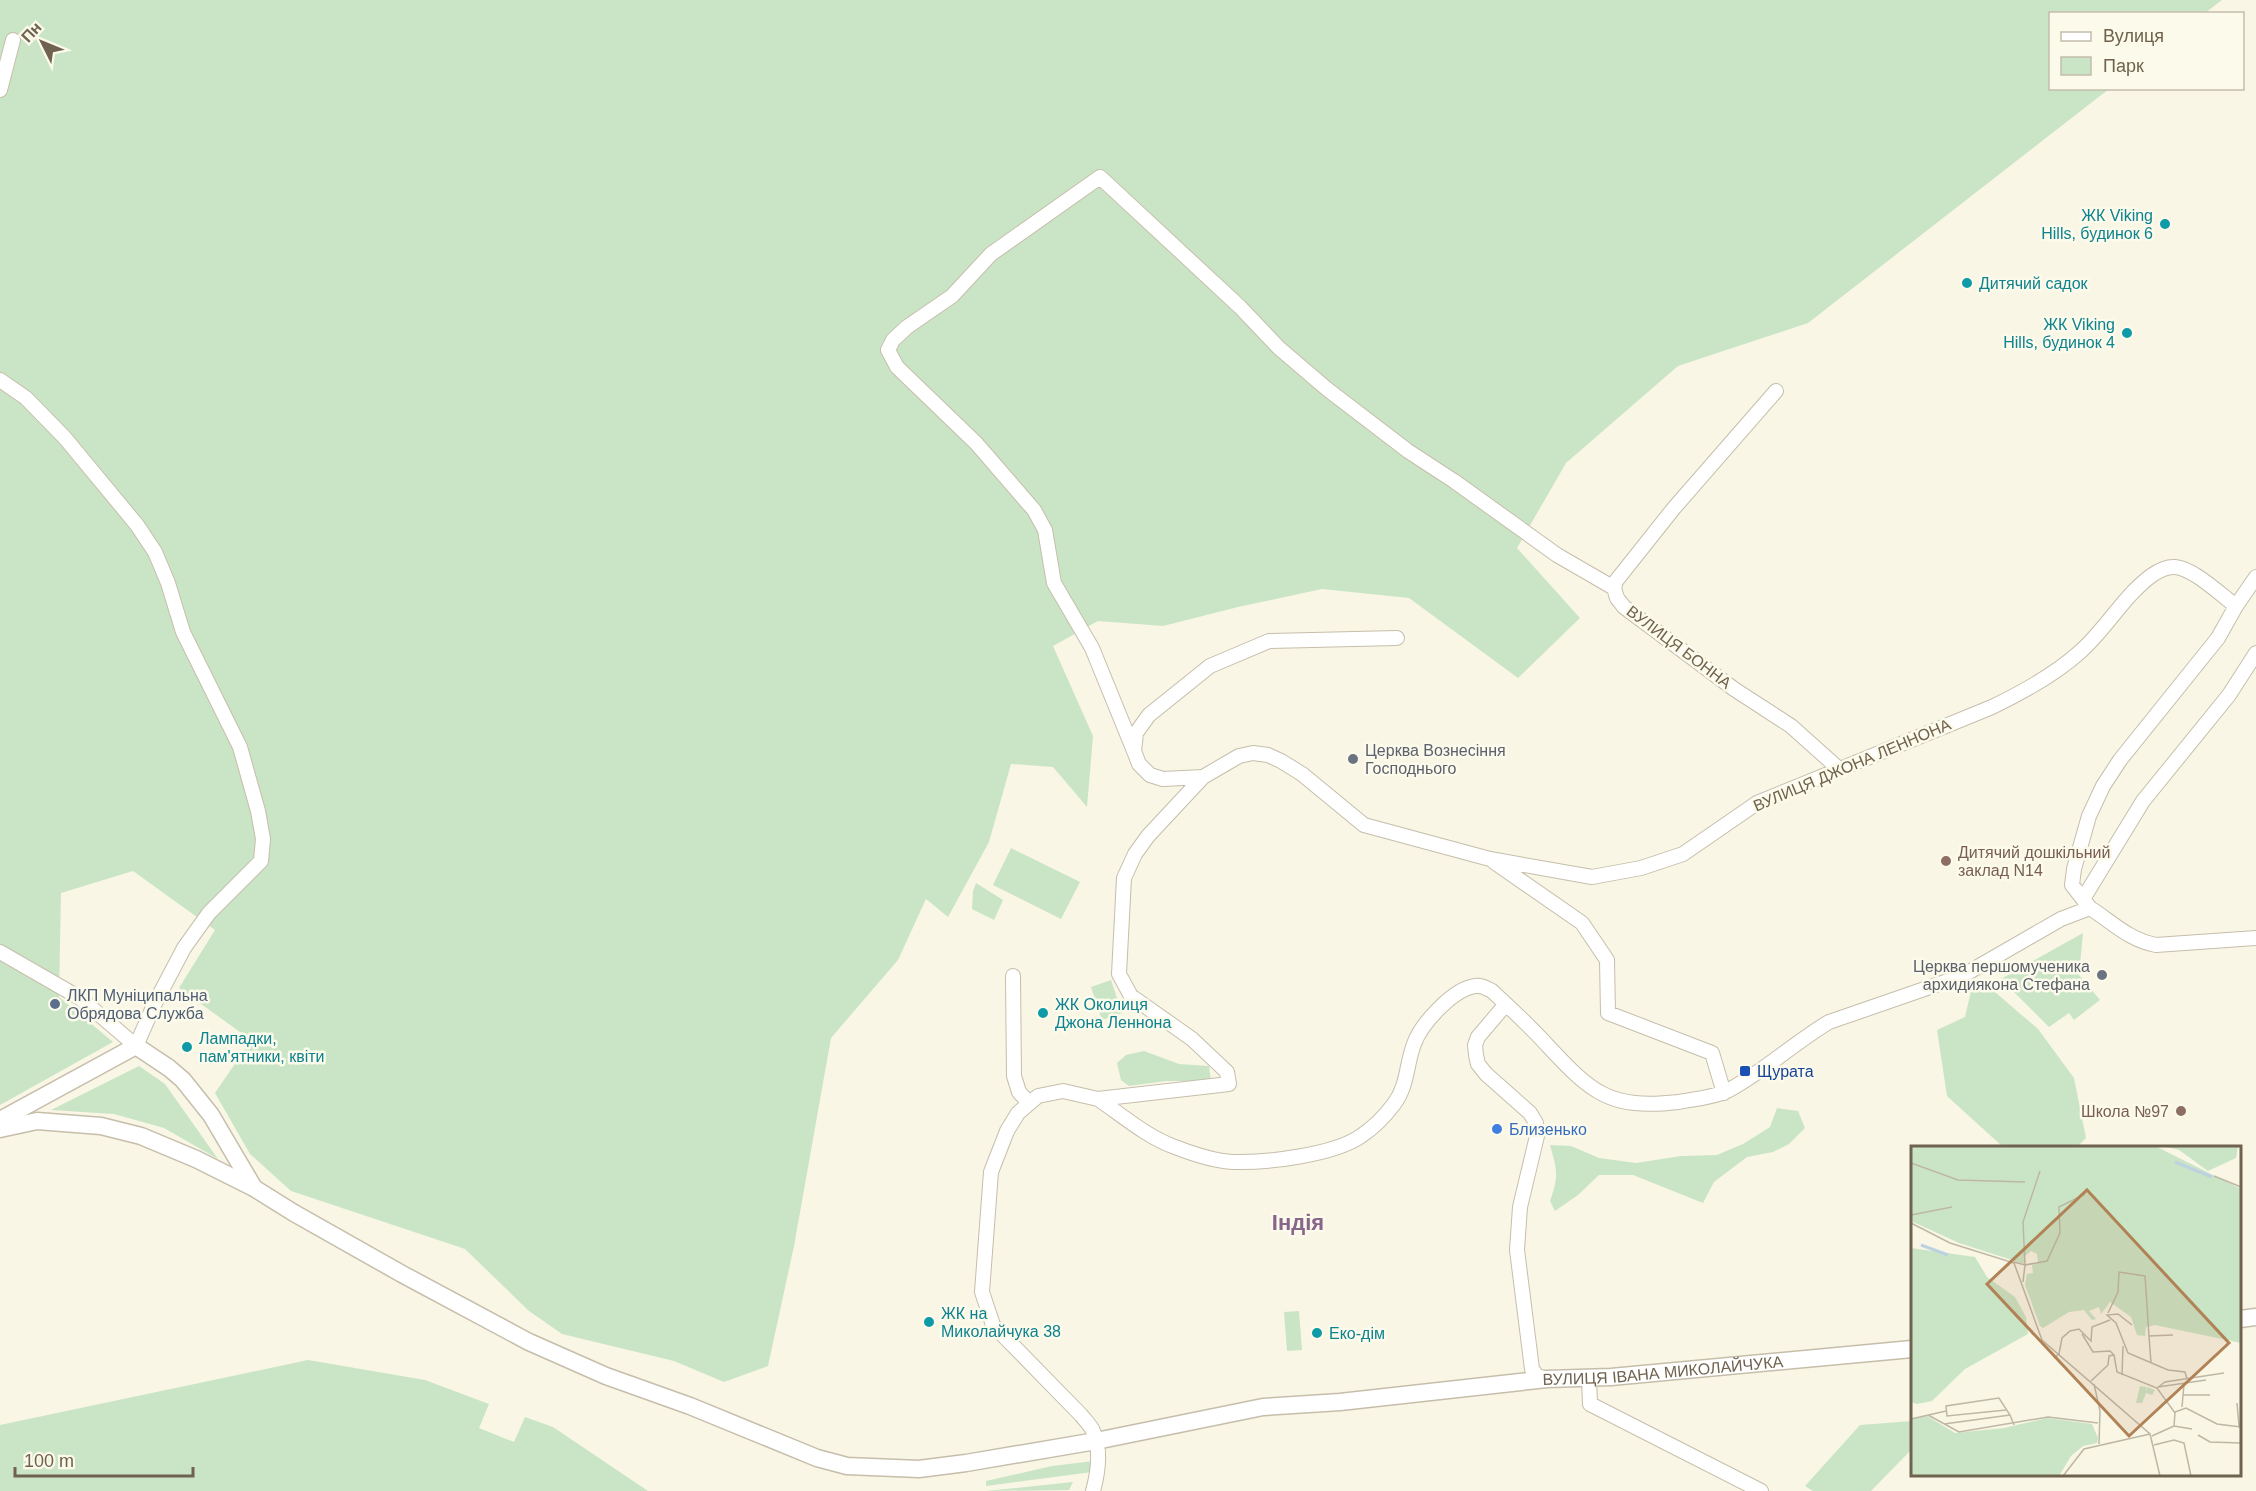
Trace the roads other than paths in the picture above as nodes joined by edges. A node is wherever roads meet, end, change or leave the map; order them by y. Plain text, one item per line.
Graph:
1 (13, 40) dead end
2 (0, 90) edge
3 (0, 380) edge
4 (1776, 391) dead end
5 (2256, 577) edge
6 (1614, 588) junction
7 (2236, 606) junction
8 (1397, 638) dead end
9 (2256, 653) edge
10 (2252, 670) edge
11 (1134, 751) junction
12 (1839, 769) junction
13 (1203, 777) junction
14 (1490, 859) junction
15 (2086, 904) junction
16 (2256, 938) edge
17 (0, 952) edge
18 (1013, 976) dead end
19 (1506, 1004) junction
20 (136, 1046) junction
21 (1724, 1092) junction
22 (1098, 1099) junction
23 (1029, 1103) junction
24 (0, 1120) edge
25 (0, 1129) edge
26 (254, 1188) junction
27 (2256, 1317) edge
28 (2241, 1319) edge
29 (1911, 1349) edge
30 (1547, 1379) junction
31 (1589, 1379) junction
32 (1096, 1441) junction
33 (1093, 1491) edge
34 (1761, 1491) edge

1 - 2 street
3 - 20 street
4 - 6 street, ВУЛИЦЯ БОННА
5 - 7 street
6 - 11 street
6 - 12 street, ВУЛИЦЯ БОННА
7 - 12 street, ВУЛИЦЯ ДЖОНА ЛЕННОНА
7 - 15 street
8 - 11 street
9 - 10 street
10 - 15 street
11 - 13 street, ВУЛИЦЯ ДЖОНА ЛЕННОНА
12 - 14 street, ВУЛИЦЯ ДЖОНА ЛЕННОНА
13 - 14 street, ВУЛИЦЯ ДЖОНА ЛЕННОНА
13 - 22 street, ВУЛИЦЯ ДЖОНА ЛЕННОНА
14 - 21 street
15 - 16 street
15 - 21 street
17 - 20 street
18 - 23 street
19 - 21 street
19 - 22 street
19 - 30 street, ВУЛИЦЯ ІВАНА МИКОЛАЙЧУКА
20 - 24 street
20 - 26 street
22 - 23 street
23 - 32 street
25 - 26 street
26 - 32 street
27 - 28 street
29 - 31 street, ВУЛИЦЯ ІВАНА МИКОЛАЙЧУКА
30 - 31 street, ВУЛИЦЯ ІВАНА МИКОЛАЙЧУКА
30 - 32 street
31 - 34 street
32 - 33 street

